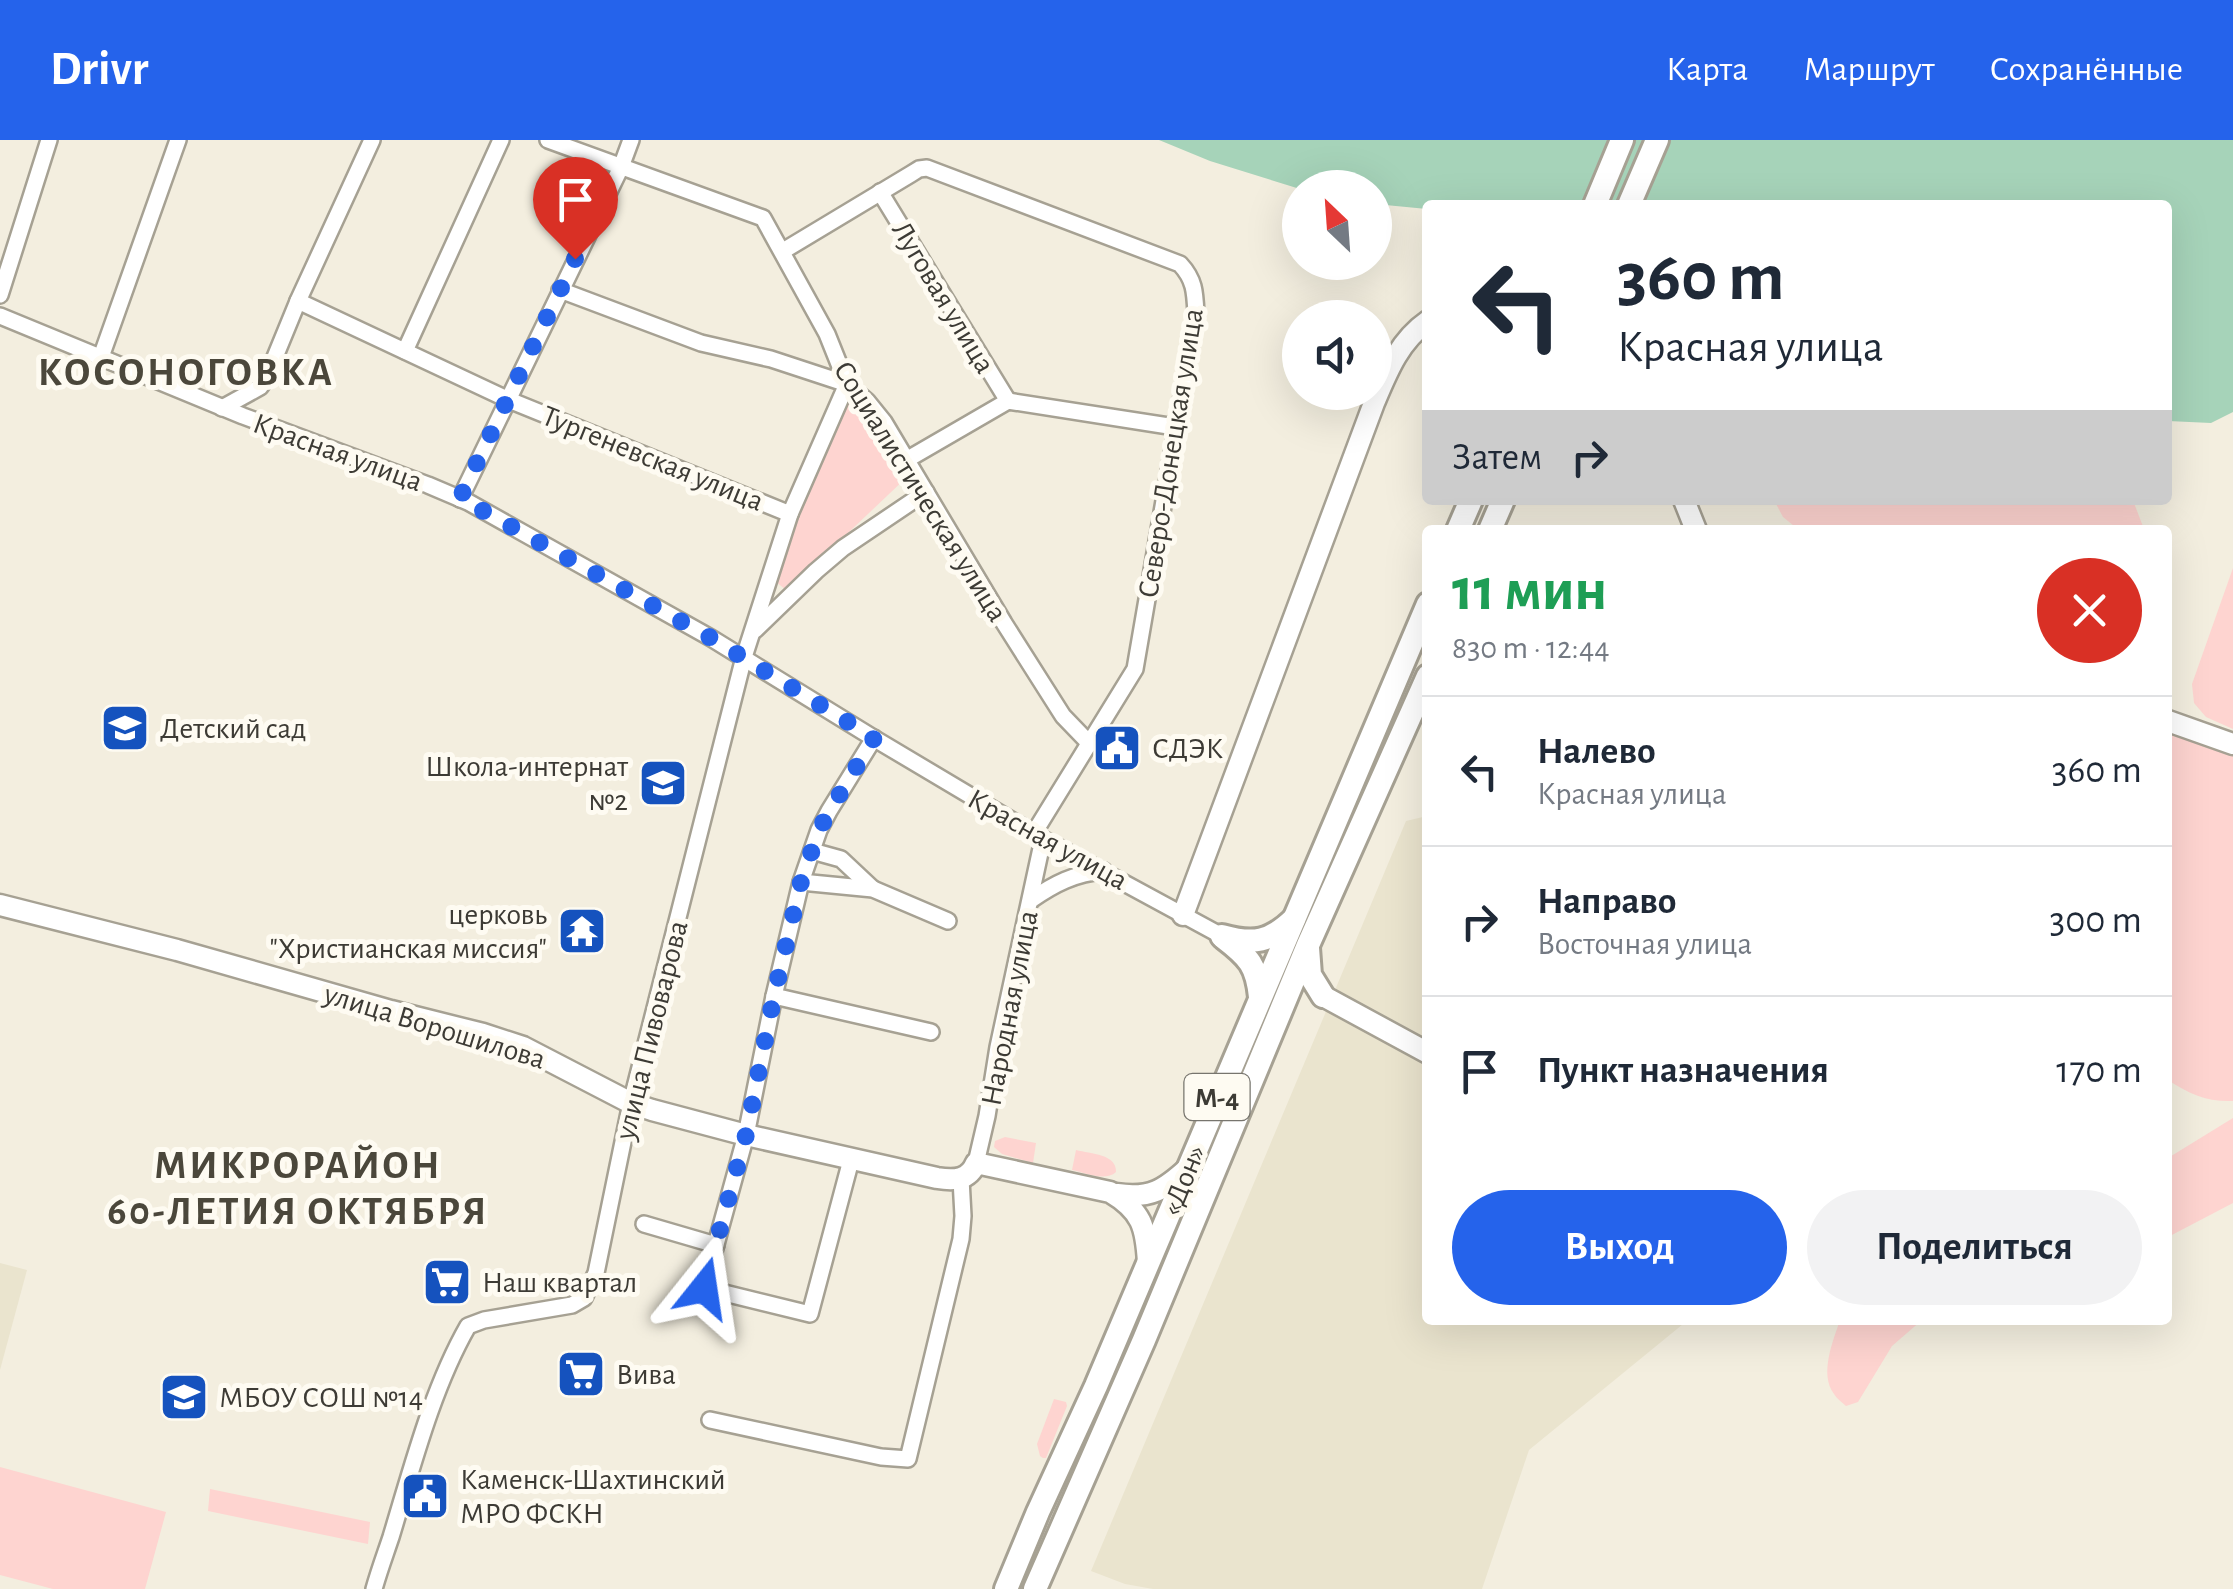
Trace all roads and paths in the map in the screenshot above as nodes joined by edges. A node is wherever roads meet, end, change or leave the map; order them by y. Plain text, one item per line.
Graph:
1 (49, 140) edge
2 (178, 140) edge
3 (372, 140) edge
4 (501, 140) edge
5 (548, 140) edge
6 (631, 140) edge
7 (1622, 140) edge
8 (1657, 140) edge
9 (622, 167) junction
10 (880, 192) junction
11 (1597, 200) edge
12 (1631, 200) edge
13 (783, 251) junction
14 (560, 290) junction
15 (0, 295) edge
16 (298, 300) junction
17 (0, 316) edge
18 (1422, 326) edge
19 (405, 350) junction
20 (101, 357) junction
21 (847, 384) junction
22 (509, 400) junction
23 (1008, 402) junction
24 (222, 408) junction
25 (1175, 427) junction
26 (908, 459) junction
27 (926, 492) junction
28 (460, 498) junction
29 (790, 514) junction
30 (1422, 618) edge
31 (752, 633) junction
32 (744, 657) junction
33 (1422, 689) edge
34 (2172, 722) edge
35 (874, 738) junction
36 (1090, 744) junction
37 (2233, 744) edge
38 (1038, 836) junction
39 (812, 851) junction
40 (1104, 871) junction
41 (801, 882) junction
42 (873, 889) junction
43 (1031, 900) junction
44 (0, 906) edge
45 (1184, 915) junction
46 (1297, 916) junction
47 (948, 920) dead end
48 (1222, 936) junction
49 (1308, 945) junction
50 (774, 996) junction
51 (1323, 996) junction
52 (1270, 1005) junction
53 (930, 1032) dead end
54 (1422, 1050) edge
55 (631, 1103) junction
56 (746, 1135) junction
57 (851, 1160) junction
58 (1188, 1168) junction
59 (969, 1172) junction
60 (1110, 1192) junction
61 (644, 1224) dead end
62 (716, 1245) junction
63 (1148, 1264) junction
64 (710, 1420) dead end
65 (374, 1589) edge
66 (1006, 1589) edge
67 (1034, 1589) edge

1 - 15 street
2 - 20 street
3 - 16 street
4 - 19 street
5 - 9 street, Социалистическая улица
6 - 9 street
7 - 11 highway
8 - 12 highway
9 - 13 street, Социалистическая улица
9 - 14 street
10 - 13 street
10 - 23 street, Луговая улица
10 - 25 street, Северо-Донецкая улица
13 - 21 street, Социалистическая улица
14 - 21 street
14 - 22 street
16 - 19 street, Тургеневская улица
16 - 24 street
17 - 20 street, Красная улица
18 - 45 main road
19 - 22 street, Тургеневская улица
20 - 24 street, Красная улица
21 - 26 street, Социалистическая улица
21 - 29 street, улица Пивоварова
22 - 28 street
22 - 29 street, Тургеневская улица
23 - 25 street
23 - 26 street
24 - 28 street, Красная улица
25 - 36 street, Северо-Донецкая улица
26 - 27 street, Социалистическая улица
27 - 31 street
27 - 36 street, Социалистическая улица
28 - 32 street, Красная улица
29 - 31 street, улица Пивоварова
30 - 46 highway, «Дон» / М-4
31 - 32 street, улица Пивоварова
32 - 35 street, Красная улица
32 - 55 street, улица Пивоварова
33 - 49 highway, «Дон» / М-4
34 - 37 main road
35 - 38 street, Красная улица
35 - 39 street
36 - 38 street, Северо-Донецкая улица
38 - 40 street, Красная улица
38 - 43 street, Народная улица
39 - 41 street
39 - 42 street
40 - 43 street
40 - 45 street, Красная улица
41 - 42 street
41 - 50 street
42 - 47 street
43 - 59 street, Народная улица
44 - 55 main road, улица Ворошилова
45 - 48 street, Красная улица
46 - 48 highway
46 - 52 highway, «Дон» / М-4
48 - 52 highway
49 - 51 highway
49 - 52 highway, «Дон» / М-4
50 - 53 street
50 - 56 street
51 - 52 highway
51 - 54 main road
52 - 58 highway, «Дон» / М-4
52 - 67 highway, «Дон» / М-4
55 - 56 main road, улица Ворошилова
55 - 65 street, улица Пивоварова
56 - 57 main road, улица Ворошилова
56 - 62 street
57 - 59 main road, улица Ворошилова
57 - 62 street
58 - 60 main road, улица Ворошилова
58 - 63 highway, «Дон» / М-4
59 - 60 main road, улица Ворошилова
59 - 64 street, Народная улица
60 - 63 main road
61 - 62 street
63 - 66 highway, «Дон» / М-4

